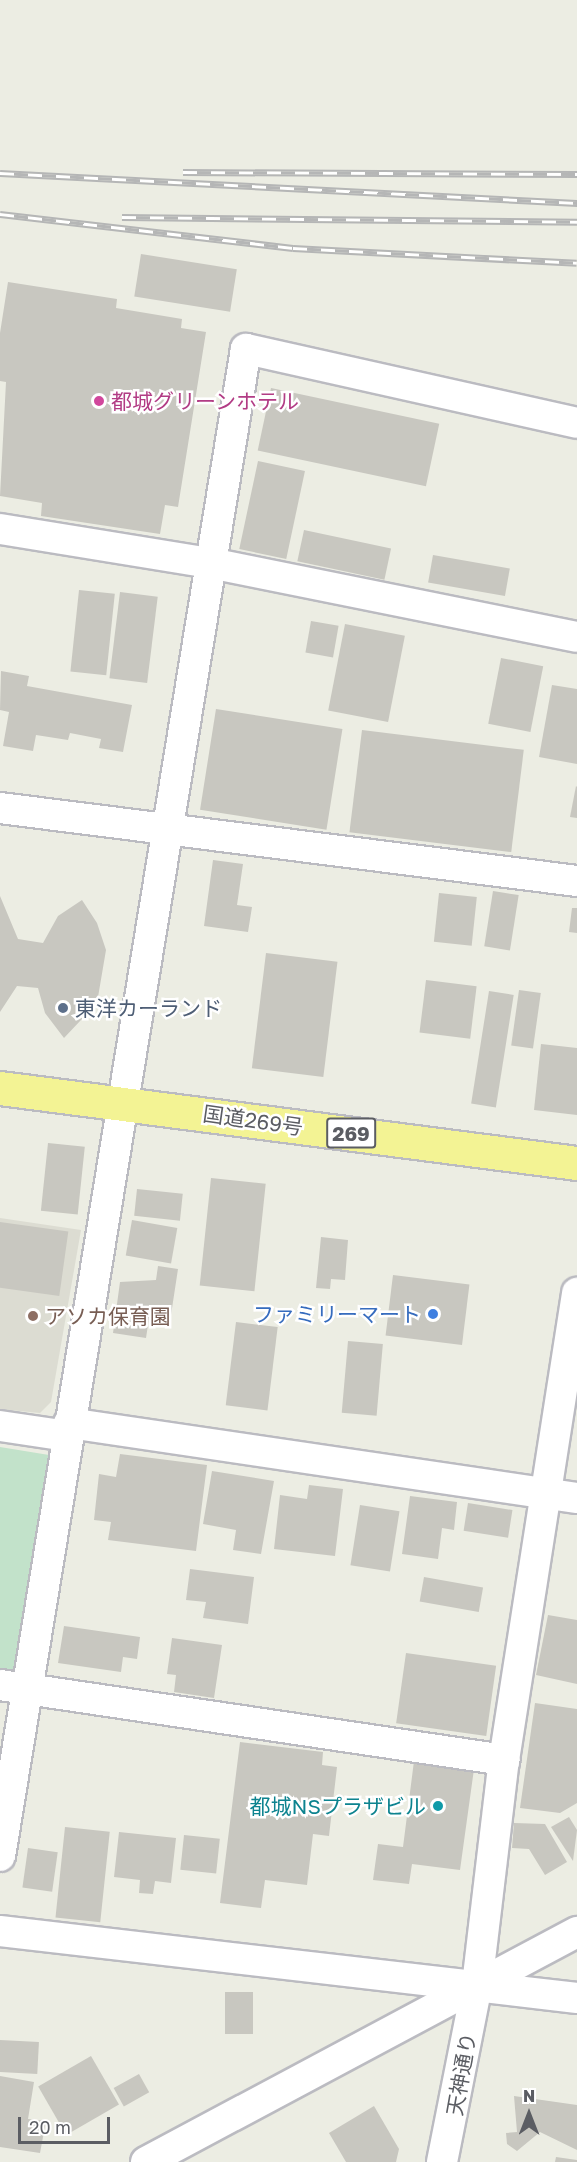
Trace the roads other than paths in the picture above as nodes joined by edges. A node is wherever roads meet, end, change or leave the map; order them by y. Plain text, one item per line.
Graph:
1 (577, 423) edge
2 (0, 529) edge
3 (210, 562) junction
4 (577, 637) edge
5 (0, 808) edge
6 (166, 829) junction
7 (577, 881) edge
8 (0, 1088) edge
9 (124, 1103) junction
10 (577, 1163) edge
11 (577, 1293) edge
12 (0, 1426) edge
13 (68, 1430) junction
14 (545, 1494) junction
15 (577, 1498) edge
16 (0, 1685) edge
17 (29, 1689) junction
18 (504, 1760) junction
19 (0, 1856) edge
20 (0, 1931) edge
21 (577, 1932) edge
22 (477, 1985) junction
23 (577, 1998) edge
24 (146, 2162) edge
25 (442, 2162) edge

1 - 3 street
2 - 3 street
3 - 4 street
3 - 6 street
5 - 6 street
6 - 7 street
6 - 9 street
8 - 9 highway, 国道269号 / 269
9 - 10 highway, 国道269号 / 269
9 - 13 street
11 - 14 street, 天神通り
12 - 13 street
13 - 14 street
13 - 17 street
14 - 15 street
14 - 18 street, 天神通り
16 - 17 street
17 - 18 street
17 - 19 street
18 - 22 street, 天神通り
20 - 22 street
21 - 22 street
22 - 23 street
22 - 24 street
22 - 25 street, 天神通り

